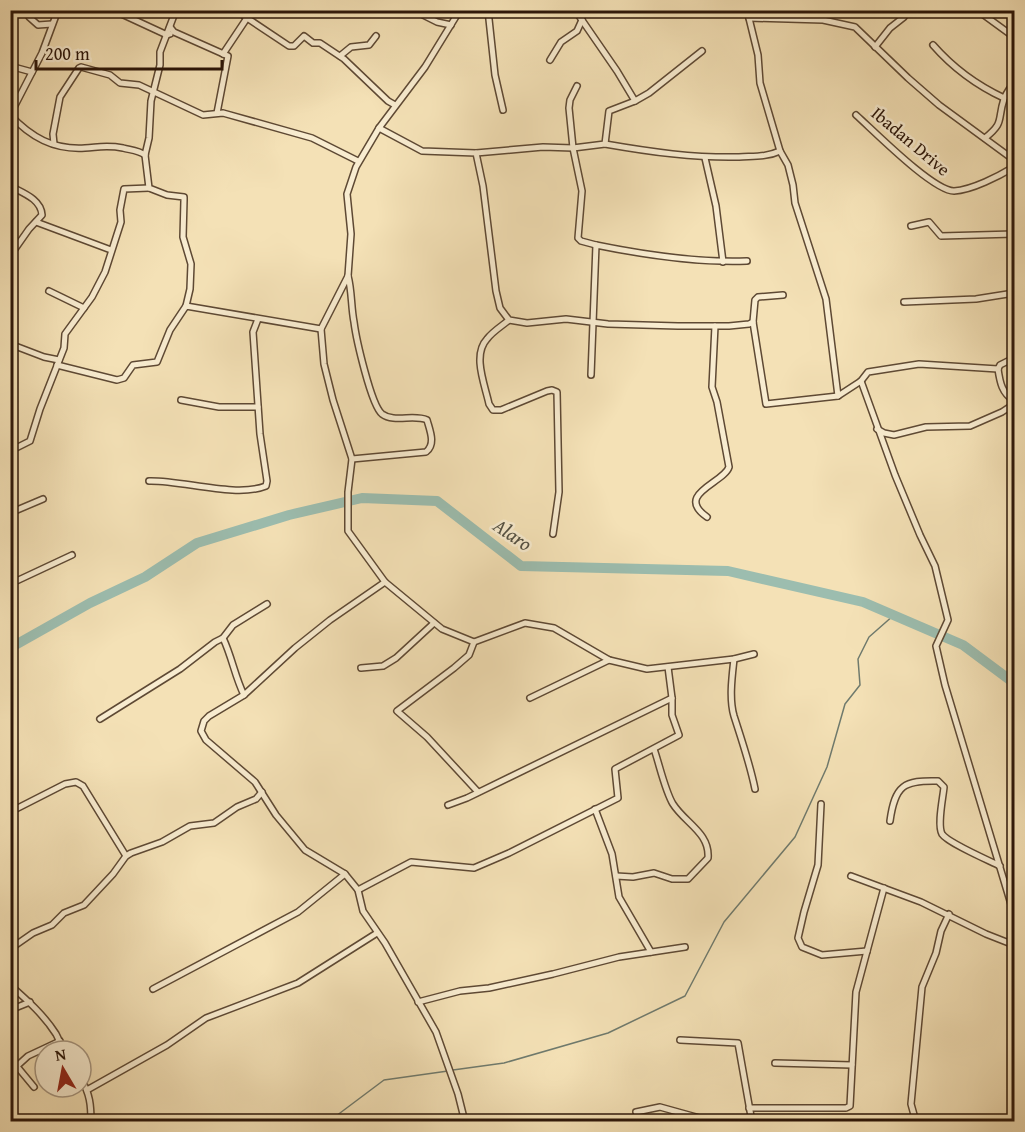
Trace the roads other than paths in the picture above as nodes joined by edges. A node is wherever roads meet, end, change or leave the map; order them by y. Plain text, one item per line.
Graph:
1 (27, 10) edge
2 (58, 10) edge
3 (113, 10) edge
4 (176, 10) edge
5 (236, 10) edge
6 (413, 10) edge
7 (460, 10) edge
8 (488, 10) edge
9 (575, 10) edge
10 (747, 10) edge
11 (976, 10) edge
12 (904, 17) dead end
13 (247, 18) junction
14 (749, 18) junction
15 (582, 20) junction
16 (52, 24) junction
17 (451, 25) junction
18 (170, 27) junction
19 (174, 32) junction
20 (167, 34) junction
21 (376, 36) dead end
22 (1014, 37) edge
23 (933, 45) dead end
24 (875, 47) junction
25 (702, 51) dead end
26 (223, 54) junction
27 (340, 56) junction
28 (550, 60) dead end
29 (10, 66) edge
30 (32, 72) junction
31 (1014, 82) edge
32 (577, 86) dead end
33 (153, 91) junction
34 (1004, 99) junction
35 (635, 101) junction
36 (395, 105) junction
37 (503, 110) dead end
38 (217, 113) junction
39 (10, 115) edge
40 (856, 115) dead end
41 (379, 128) junction
42 (985, 138) junction
43 (54, 144) junction
44 (606, 144) junction
45 (573, 148) junction
46 (780, 151) junction
47 (476, 153) junction
48 (143, 154) junction
49 (705, 158) junction
50 (1014, 160) edge
51 (358, 161) junction
52 (1014, 167) edge
53 (10, 186) edge
54 (149, 188) junction
55 (36, 222) junction
56 (910, 226) dead end
57 (1014, 234) edge
58 (596, 245) junction
59 (111, 250) junction
60 (10, 256) edge
61 (747, 261) dead end
62 (723, 262) junction
63 (348, 276) junction
64 (49, 291) dead end
65 (1014, 293) edge
66 (783, 295) dead end
67 (904, 302) dead end
68 (186, 306) junction
69 (84, 308) junction
70 (258, 319) junction
71 (509, 320) junction
72 (593, 322) junction
73 (753, 322) junction
74 (715, 326) junction
75 (321, 329) junction
76 (10, 344) edge
77 (1014, 358) edge
78 (58, 363) junction
79 (998, 369) junction
80 (591, 375) dead end
81 (861, 381) junction
82 (838, 396) junction
83 (182, 400) dead end
84 (1014, 402) edge
85 (258, 407) junction
86 (878, 429) junction
87 (10, 451) edge
88 (352, 459) junction
89 (149, 481) dead end
90 (43, 499) dead end
91 (10, 513) edge
92 (707, 517) dead end
93 (553, 534) dead end
94 (72, 555) dead end
95 (385, 582) junction
96 (10, 584) edge
97 (267, 604) dead end
98 (434, 623) junction
99 (224, 638) junction
100 (474, 642) junction
101 (754, 654) dead end
102 (734, 659) junction
103 (609, 660) junction
104 (668, 667) junction
105 (361, 668) dead end
106 (244, 695) junction
107 (672, 698) junction
108 (530, 699) dead end
109 (100, 720) dead end
110 (654, 749) junction
111 (755, 789) dead end
112 (262, 792) junction
113 (478, 792) junction
114 (821, 804) dead end
115 (448, 806) dead end
116 (596, 809) junction
117 (10, 813) edge
118 (890, 821) dead end
119 (126, 856) junction
120 (1000, 866) junction
121 (345, 874) junction
122 (616, 876) junction
123 (851, 876) dead end
124 (884, 888) junction
125 (358, 890) junction
126 (949, 914) junction
127 (1014, 914) edge
128 (377, 933) junction
129 (1014, 945) edge
130 (685, 947) dead end
131 (10, 949) edge
132 (867, 951) junction
133 (651, 952) junction
134 (10, 985) edge
135 (153, 989) dead end
136 (30, 1002) junction
137 (418, 1002) junction
138 (10, 1010) edge
139 (59, 1039) edge
140 (680, 1040) dead end
141 (33, 1054) edge
142 (10, 1058) edge
143 (775, 1063) dead end
144 (852, 1065) junction
145 (17, 1066) junction
146 (33, 1086) edge
147 (93, 1087) edge
148 (90, 1099) edge
149 (749, 1108) junction
150 (636, 1112) dead end
151 (91, 1122) edge
152 (465, 1122) edge
153 (714, 1122) edge
154 (752, 1122) edge
155 (916, 1122) edge

1 - 16 street
2 - 16 street
3 - 20 street
4 - 18 street
5 - 13 street
6 - 17 street
7 - 17 street
8 - 37 street
9 - 15 street
10 - 14 street
11 - 22 street
12 - 24 street
13 - 26 street
13 - 27 street
14 - 24 street
14 - 46 street
15 - 28 street
15 - 35 street
16 - 30 street
17 - 36 street
18 - 19 street
18 - 20 street
19 - 20 street
19 - 26 street
20 - 33 street
21 - 27 street
23 - 34 street
24 - 42 street
25 - 35 street
26 - 38 street
27 - 36 street
29 - 30 street
30 - 39 street
31 - 34 street
32 - 45 street
33 - 38 street
33 - 43 street
33 - 48 street
34 - 42 street
35 - 44 street
36 - 41 street
38 - 51 street
39 - 43 street
40 - 52 street, Ibadan Drive
41 - 47 street
41 - 51 street
42 - 50 street
43 - 48 street
44 - 45 street
44 - 49 street
45 - 47 street
45 - 58 street
46 - 49 street
46 - 82 street
47 - 71 street
48 - 54 street
49 - 62 street
51 - 63 street
53 - 55 street
54 - 59 street
54 - 68 street
55 - 59 street
55 - 60 street
56 - 57 street
58 - 62 street
58 - 72 street
59 - 69 street
61 - 62 street
63 - 75 street
63 - 88 street
64 - 69 street
65 - 67 street
66 - 73 street
68 - 70 street
68 - 78 street
69 - 78 street
70 - 75 street
70 - 85 street
71 - 72 street
71 - 93 street
72 - 74 street
72 - 80 street
73 - 74 street
73 - 82 street
74 - 92 street
75 - 88 street
76 - 78 street
77 - 79 street
78 - 87 street
79 - 81 street
79 - 84 street
81 - 82 street
81 - 86 street
83 - 85 street
84 - 86 street
85 - 89 street
86 - 120 street
88 - 95 street
90 - 91 street
94 - 96 street
95 - 98 street
95 - 106 street
97 - 99 street
98 - 100 street
98 - 105 street
99 - 106 street
99 - 109 street
100 - 103 street
100 - 113 street
101 - 102 street
102 - 104 street
102 - 111 street
103 - 104 street
103 - 108 street
104 - 107 street
106 - 112 street
107 - 110 street
107 - 113 street
110 - 116 street
110 - 122 street
112 - 119 street
112 - 121 street
113 - 115 street
114 - 132 street
116 - 122 street
116 - 125 street
117 - 119 street
118 - 120 street
119 - 131 street
120 - 127 street
121 - 125 street
121 - 135 street
122 - 133 street
123 - 124 street
124 - 126 street
124 - 132 street
125 - 128 street
126 - 129 street
126 - 155 street
128 - 137 street
128 - 147 street
130 - 133 street
132 - 144 street
133 - 137 street
134 - 136 street
136 - 138 street
136 - 139 street
137 - 152 street
140 - 149 street
141 - 145 street
142 - 145 street
143 - 144 street
144 - 149 street
145 - 146 street
148 - 151 street
149 - 154 street
150 - 153 street

